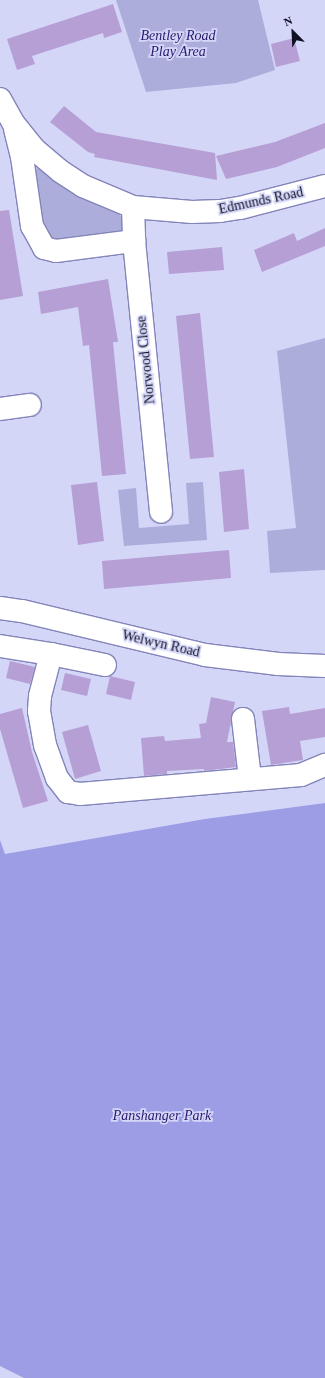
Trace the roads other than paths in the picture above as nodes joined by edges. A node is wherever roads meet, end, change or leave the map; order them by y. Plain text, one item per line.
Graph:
1 (0, 99) edge
2 (14, 124) junction
3 (325, 186) edge
4 (133, 207) junction
5 (134, 241) junction
6 (30, 405) dead end
7 (0, 408) edge
8 (161, 512) dead end
9 (0, 608) edge
10 (0, 646) edge
11 (51, 654) junction
12 (106, 666) dead end
13 (325, 666) edge
14 (243, 718) dead end
15 (325, 765) edge
16 (250, 779) junction

1 - 2 street, Edmunds Road
2 - 4 street, Edmunds Road
2 - 5 street
3 - 4 street, Edmunds Road
4 - 5 street, Norwood Close
5 - 8 street, Norwood Close
6 - 7 street
9 - 13 street, Welwyn Road
10 - 11 street
11 - 12 street
11 - 16 street
14 - 16 street
15 - 16 street

